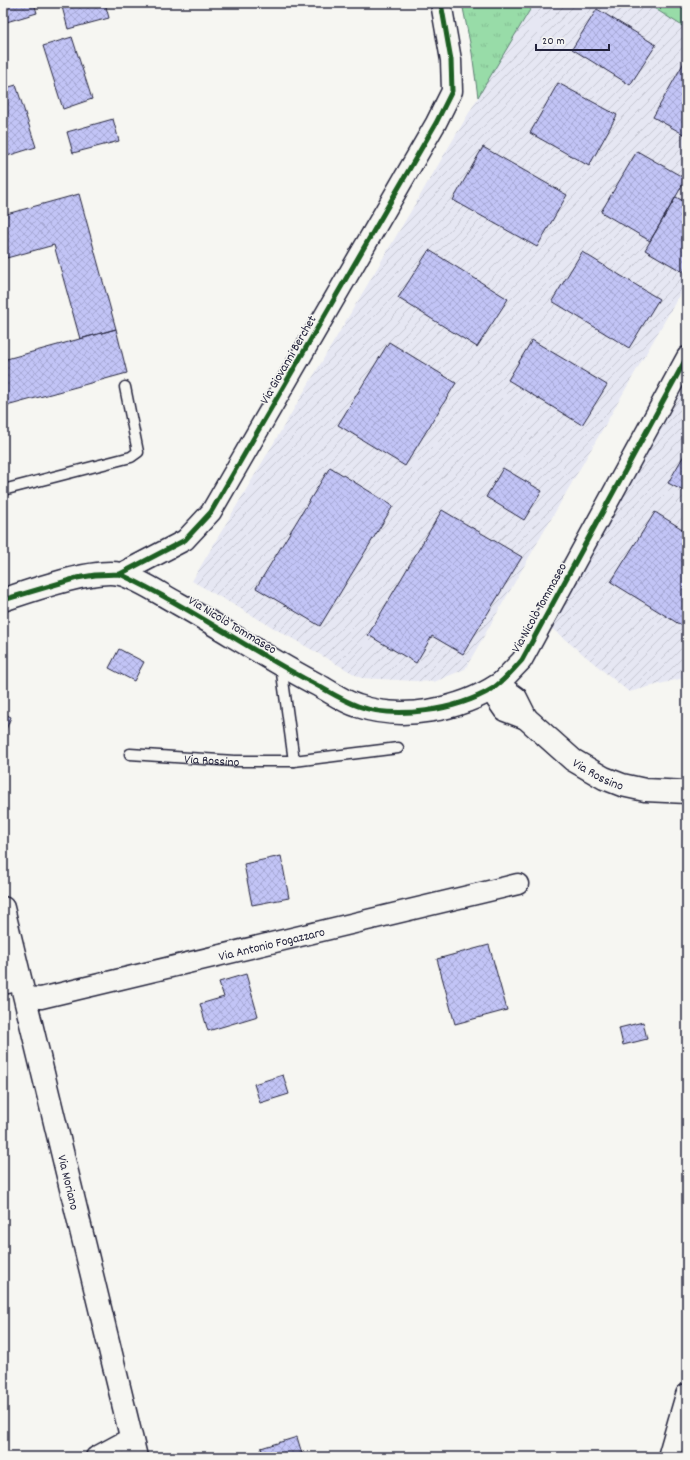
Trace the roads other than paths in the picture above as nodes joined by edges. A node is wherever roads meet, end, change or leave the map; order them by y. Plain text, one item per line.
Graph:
1 (441, 3) edge
2 (687, 357) edge
3 (125, 387) dead end
4 (3, 490) edge
5 (120, 574) junction
6 (3, 600) edge
7 (3, 614) edge
8 (281, 666) junction
9 (494, 687) junction
10 (398, 748) dead end
11 (130, 754) dead end
12 (294, 761) junction
13 (687, 792) edge
14 (518, 884) dead end
15 (3, 908) edge
16 (16, 987) edge
17 (687, 1395) edge
18 (134, 1448) edge
19 (96, 1457) edge
20 (669, 1457) edge

1 - 5 street, Via Giovanni Berchet
2 - 9 street, Via Nicolò Tommaseo
3 - 4 lane
5 - 6 street, Via Giovanni Berchet
5 - 7 street
5 - 8 street, Via Nicolò Tommaseo
8 - 9 street, Via Nicolò Tommaseo
8 - 12 lane
9 - 13 street, Via Rossino
10 - 12 lane, Via Rossino
11 - 12 lane, Via Rossino
14 - 16 street, Via Antonio Fogazzaro
15 - 16 street, Via Moriano
16 - 18 street, Via Moriano
17 - 20 street
18 - 19 street

